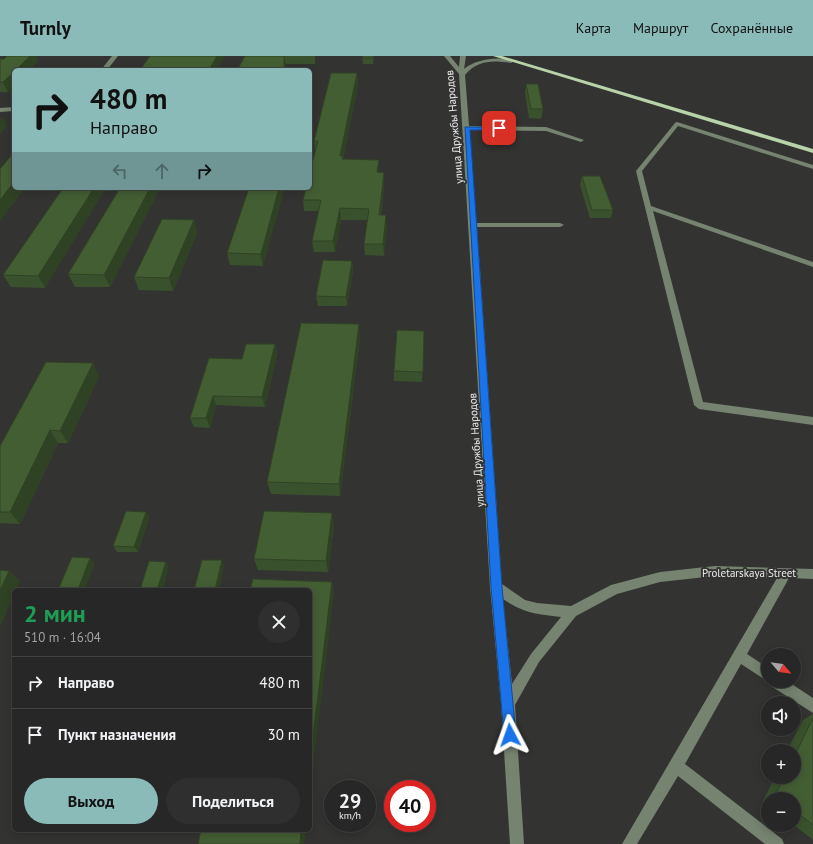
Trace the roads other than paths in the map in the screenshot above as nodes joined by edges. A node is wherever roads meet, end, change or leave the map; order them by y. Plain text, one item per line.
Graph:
1 (115, 56) edge
2 (447, 56) edge
3 (463, 56) edge
4 (496, 56) edge
5 (511, 60) junction
6 (106, 68) edge
7 (462, 75) junction
8 (12, 109) edge
9 (0, 110) edge
10 (467, 128) junction
11 (581, 140) dead end
12 (812, 150) edge
13 (813, 166) edge
14 (648, 207) junction
15 (473, 224) junction
16 (560, 226) dead end
17 (813, 265) edge
18 (813, 420) edge
19 (786, 573) junction
20 (813, 574) edge
21 (496, 587) junction
22 (572, 612) junction
23 (739, 656) junction
24 (761, 671) edge
25 (786, 688) edge
26 (508, 704) junction
27 (813, 706) edge
28 (676, 766) junction
29 (517, 844) edge
30 (629, 844) edge
31 (777, 844) edge

1 - 6 street
2 - 7 street
3 - 7 street, улица Дружбы Народов
4 - 5 main road
5 - 7 street
5 - 12 main road
7 - 10 street, улица Дружбы Народов
8 - 9 street
10 - 11 street
10 - 15 street, улица Дружбы Народов
13 - 14 street
14 - 17 street
14 - 18 street
15 - 16 street
15 - 21 street, улица Дружбы Народов
19 - 20 street, Proletarskaya Street
19 - 22 street, Proletarskaya Street
19 - 23 street
21 - 22 street
21 - 26 street, улица Дружбы Народов
22 - 26 street, Proletarskaya Street
23 - 24 street
23 - 28 street
25 - 27 street
26 - 29 street, улица Дружбы Народов
28 - 30 street
28 - 31 street

